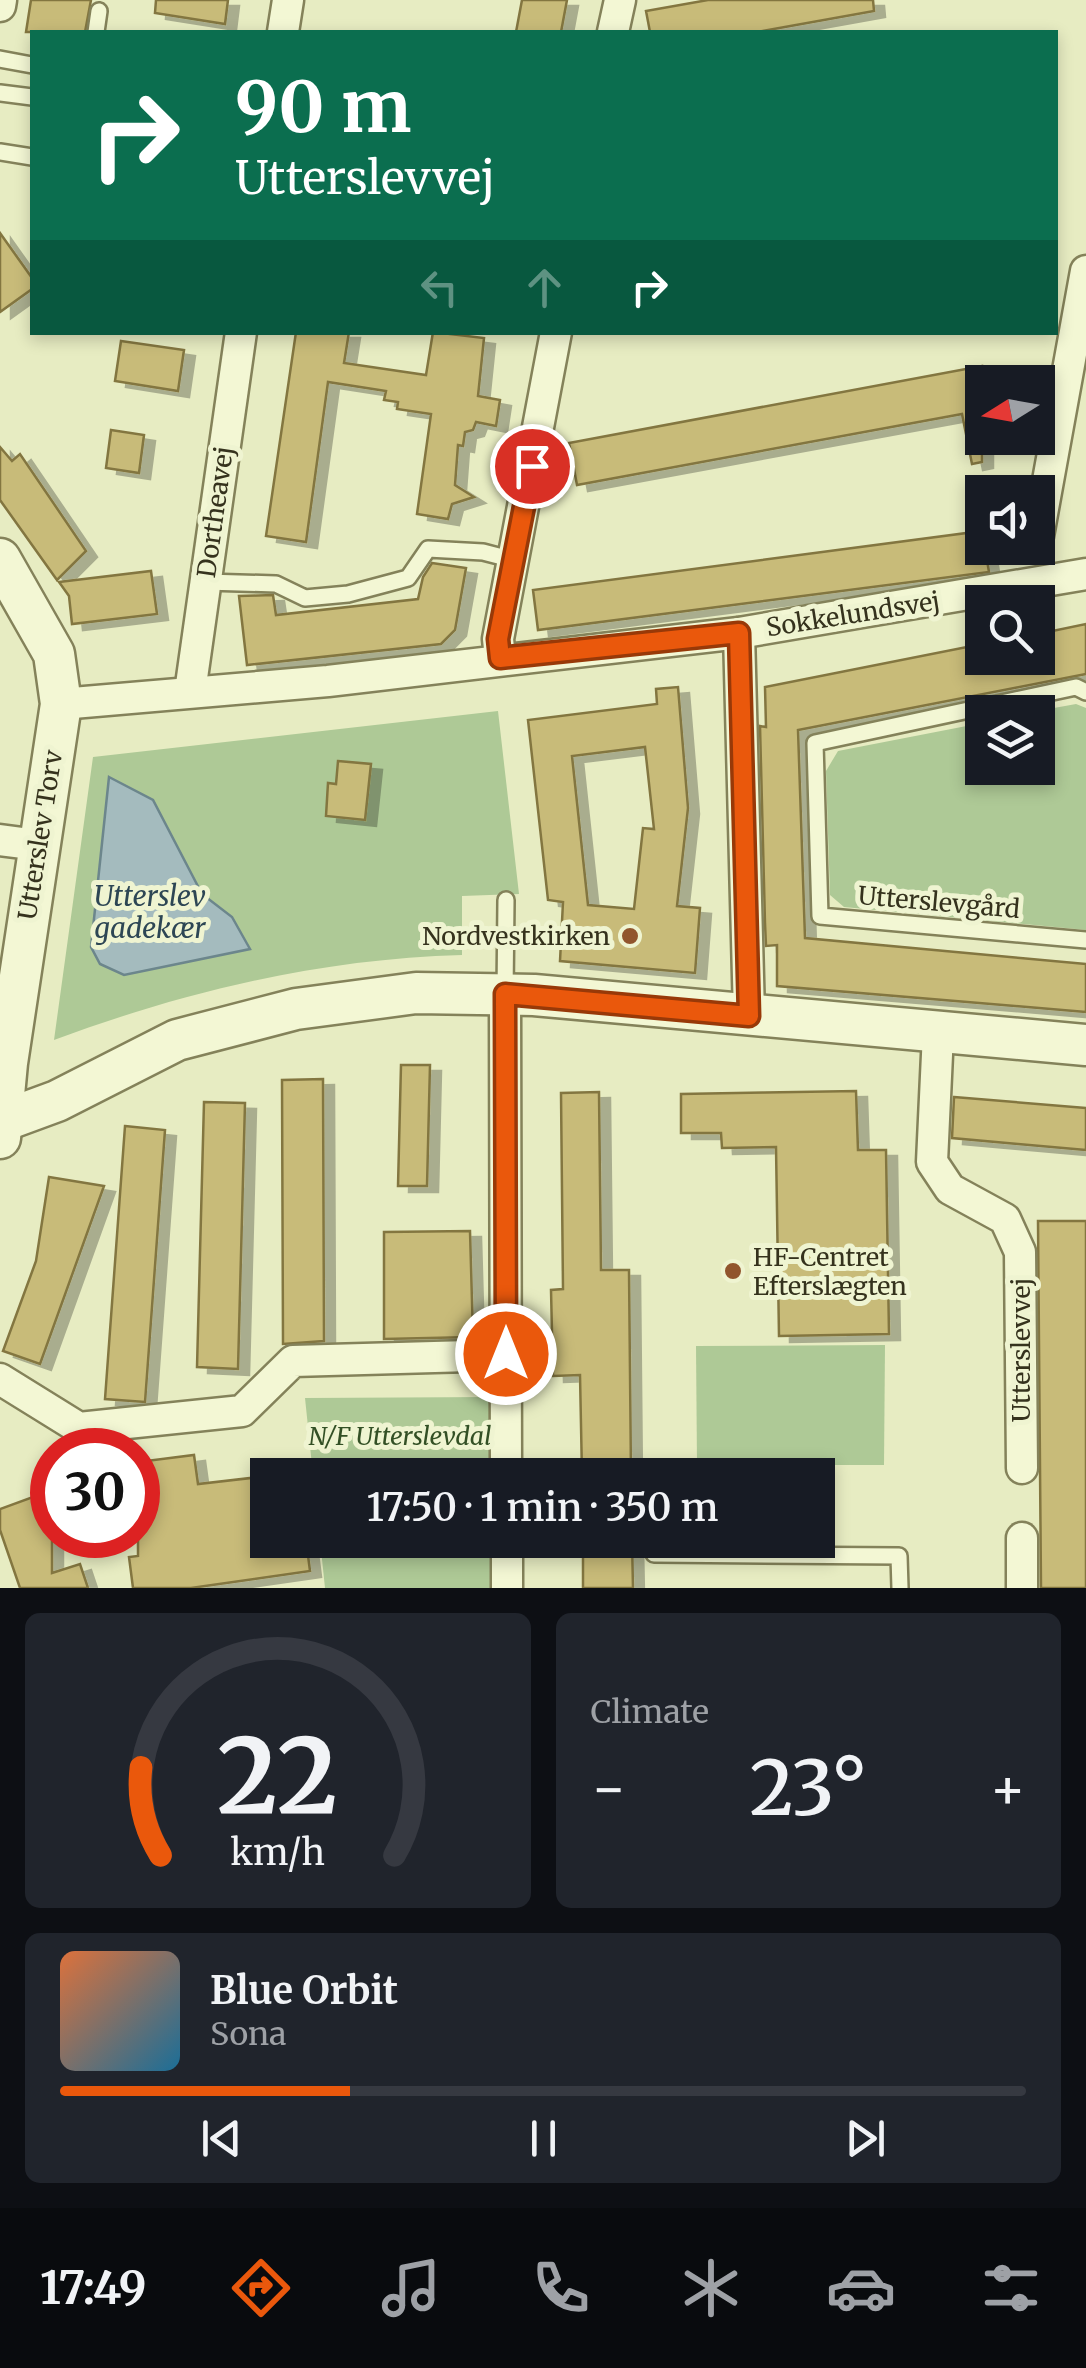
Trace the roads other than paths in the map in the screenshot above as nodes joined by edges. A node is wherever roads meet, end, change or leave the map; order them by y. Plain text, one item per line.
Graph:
1 (288, 0) edge
2 (620, 0) edge
3 (99, 11) dead end
4 (96, 30) edge
5 (283, 30) edge
6 (614, 30) edge
7 (0, 59) edge
8 (30, 65) edge
9 (0, 93) edge
10 (30, 96) edge
11 (0, 152) edge
12 (30, 157) edge
13 (1086, 271) edge
14 (240, 335) edge
15 (555, 335) edge
16 (1086, 433) edge
17 (1056, 438) junction
18 (1049, 475) edge
19 (0, 559) edge
20 (514, 560) junction
21 (1032, 565) edge
22 (1086, 574) edge
23 (206, 582) junction
24 (1028, 585) joint
25 (965, 595) edge
26 (739, 633) junction
27 (500, 658) junction
28 (190, 692) junction
29 (1086, 692) edge
30 (61, 704) junction
31 (19, 842) edge
32 (506, 900) dead end
33 (1086, 940) edge
34 (505, 994) junction
35 (749, 1016) junction
36 (938, 1033) junction
37 (1086, 1045) edge
38 (1, 1127) edge
39 (506, 1354) junction
40 (0, 1379) edge
41 (506, 1458) edge
42 (1022, 1468) dead end
43 (1022, 1538) dead end
44 (835, 1555) edge
45 (507, 1558) edge
46 (508, 1588) edge
47 (900, 1588) edge
48 (1022, 1588) edge

1 - 5 street
2 - 6 street
3 - 4 lane
7 - 8 lane
9 - 10 lane
11 - 12 lane
13 - 17 street
14 - 23 street, Dortheavej
15 - 20 street
16 - 17 street
17 - 18 street
19 - 30 street, Utterslev Torv
20 - 23 lane
20 - 27 street
21 - 24 street
22 - 24 street, Sokkelundsvej
23 - 28 street, Dortheavej
25 - 26 street, Sokkelundsvej
26 - 27 street, Sokkelundsvej
26 - 35 street
27 - 28 street
28 - 30 street
29 - 33 lane, Utterslevgård
30 - 31 street, Utterslev Torv
31 - 38 street, Utterslev Torv
32 - 34 lane
34 - 35 street
34 - 38 street, Utterslev Torv
34 - 39 street
35 - 36 street
36 - 37 street
36 - 42 street, Utterslevvej
39 - 40 street
39 - 41 street
43 - 48 street
44 - 47 lane
45 - 46 street

